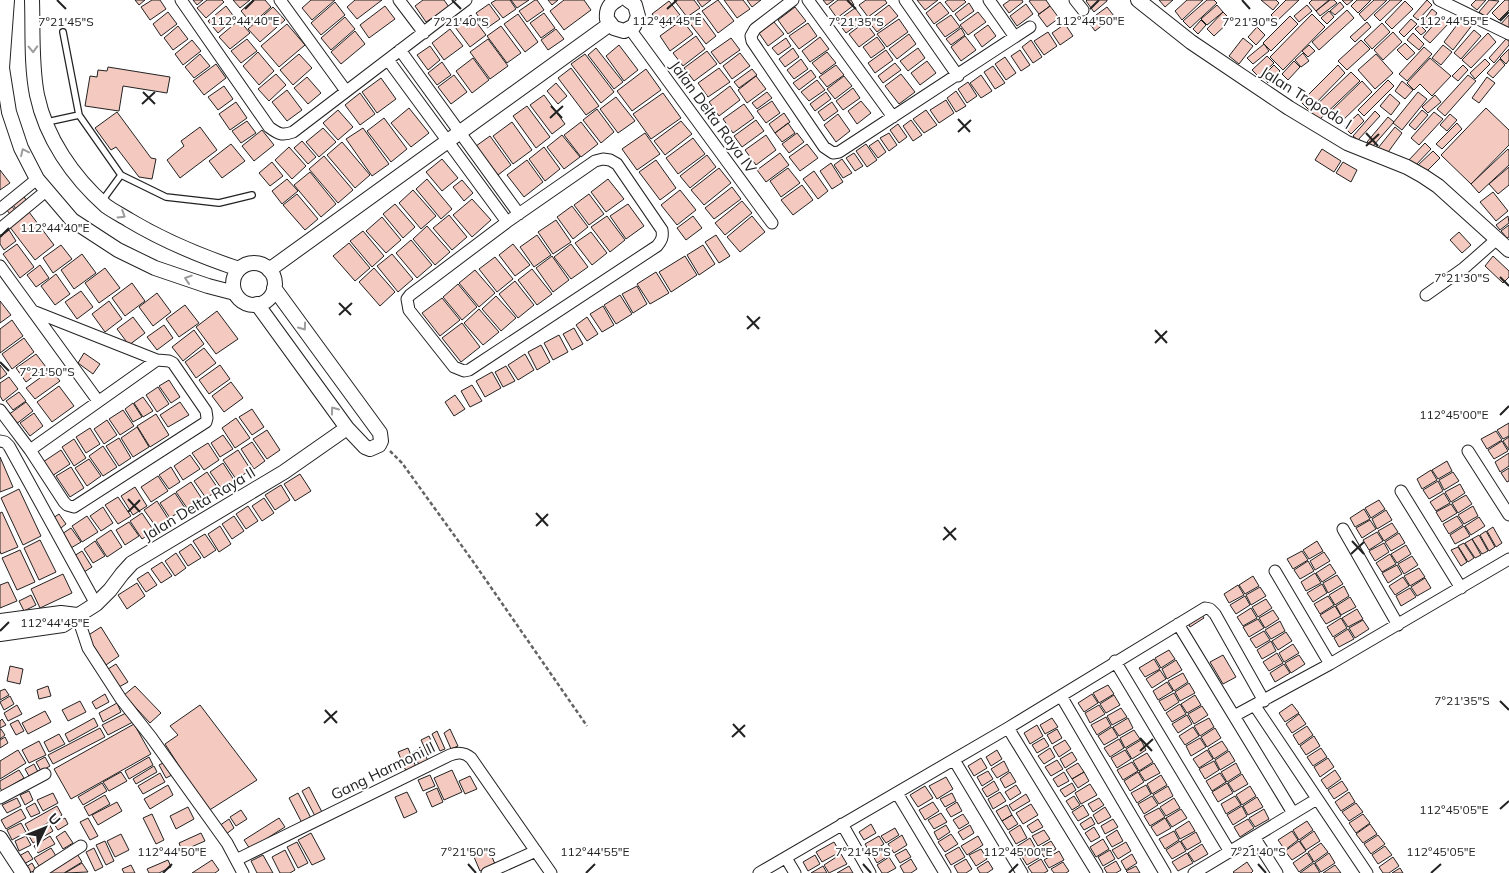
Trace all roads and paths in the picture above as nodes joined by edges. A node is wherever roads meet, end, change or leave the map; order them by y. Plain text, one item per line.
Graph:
1 (7, 0) edge
2 (32, 0) edge
3 (181, 0) edge
4 (280, 0) edge
5 (399, 0) edge
6 (466, 0) edge
7 (616, 0) edge
8 (793, 0) edge
9 (808, 0) edge
10 (905, 0) edge
11 (989, 0) edge
12 (1076, 0) edge
13 (1138, 0) edge
14 (1448, 1) edge
15 (635, 2) edge
16 (1083, 10) dead end
17 (610, 24) junction
18 (1030, 27) dead end
19 (630, 29) junction
20 (63, 32) dead end
21 (424, 32) junction
22 (1509, 34) edge
23 (1015, 37) junction
24 (400, 50) junction
25 (388, 60) junction
26 (958, 76) junction
27 (346, 92) junction
28 (79, 116) junction
29 (893, 118) junction
30 (46, 122) junction
31 (460, 132) junction
32 (447, 141) junction
33 (121, 175) junction
34 (37, 179) junction
35 (46, 191) junction
36 (252, 195) dead end
37 (102, 201) junction
38 (0, 209) edge
39 (520, 214) junction
40 (507, 222) junction
41 (772, 223) dead end
42 (0, 229) edge
43 (1497, 239) junction
44 (1509, 250) edge
45 (0, 266) edge
46 (239, 269) junction
47 (269, 270) junction
48 (274, 288) junction
49 (235, 293) junction
50 (1426, 295) dead end
51 (257, 304) junction
52 (33, 311) junction
53 (157, 360) junction
54 (98, 401) junction
55 (0, 410) edge
56 (347, 428) junction
57 (0, 441) edge
58 (30, 450) junction
59 (1468, 451) dead end
60 (402, 463) dead end
61 (1402, 491) dead end
62 (1509, 515) edge
63 (1343, 529) dead end
64 (1509, 559) edge
65 (1275, 571) dead end
66 (1461, 588) junction
67 (96, 604) junction
68 (77, 615) junction
69 (0, 621) edge
70 (1178, 624) junction
71 (1398, 625) junction
72 (0, 634) edge
73 (1116, 661) junction
74 (1330, 664) junction
75 (1061, 696) junction
76 (1260, 703) junction
77 (1234, 716) junction
78 (586, 726) dead end
79 (1008, 728) junction
80 (954, 760) junction
81 (45, 774) dead end
82 (897, 793) junction
83 (0, 798) edge
84 (1317, 799) junction
85 (1293, 814) junction
86 (842, 824) junction
87 (1254, 837) junction
88 (0, 838) edge
89 (81, 846) dead end
90 (536, 851) junction
91 (1230, 852) junction
92 (786, 858) junction
93 (236, 860) junction
94 (23, 873) edge
95 (39, 873) edge
96 (243, 873) edge
97 (487, 873) edge
98 (551, 873) edge
99 (759, 873) edge
100 (795, 873) edge
101 (870, 873) edge
102 (945, 873) edge
103 (1022, 873) edge
104 (1097, 873) edge
105 (1165, 873) edge
106 (1194, 873) edge
107 (1277, 873) edge
108 (1368, 873) edge

34 -> 1 street
2 -> 30 street
3 - 27 street
4 - 27 street
5 - 21 street
6 - 21 street
7 - 17 street
8 - 29 street
9 - 29 street
10 - 26 street
11 - 23 street
12 - 16 street
13 - 43 street, Jalan Tropodo I
14 - 22 street
15 - 19 street
17 - 19 street
17 - 31 street
18 - 23 street
19 - 41 street, Jalan Delta Raya IV
20 - 28 lane
21 - 24 street
23 - 26 street
24 - 25 street
24 - 31 street
25 - 27 street
25 - 32 street
26 - 29 street
28 - 30 lane
28 - 33 lane
30 - 37 street
31 - 32 street
31 - 39 street
32 - 40 street
32 - 47 street
33 - 36 lane
33 - 37 lane
34 - 35 street
34 - 38 street
35 - 42 street
49 -> 35 street
37 -> 46 street
39 - 40 street
39 - 40 street
43 - 44 street, Jalan Tropodo I
43 - 50 street
45 - 52 street
46 - 47 street
46 - 49 street
47 - 48 street
48 - 51 street
48 -> 56 street
49 - 51 street
56 -> 51 street
52 - 53 street
52 - 54 street
53 - 54 street
53 - 58 street
54 - 58 street
55 - 58 street
56 - 67 street, Jalan Delta Raya II
57 - 67 street
59 - 62 street
60 - 78 path
61 - 66 street
63 - 71 street
64 - 66 street
65 - 74 street
66 - 71 street
67 - 68 street, Jalan Delta Raya II
68 - 69 street
68 - 72 street, Jalan Delta Raya II
68 - 93 street
70 - 73 street
70 - 76 street
70 - 77 street
71 - 74 street
73 - 75 street
73 - 91 street
74 - 76 street
75 - 79 street
75 - 105 street
76 - 77 street
76 - 84 street
77 - 85 street
79 - 80 street
79 - 104 street
80 - 82 street
80 - 103 street
81 - 83 street
82 - 86 street
82 - 102 street
84 - 85 street
84 - 108 street
85 - 87 street
86 - 92 street
86 - 101 street
87 - 91 street
87 - 107 street
88 - 94 street
89 - 95 street
90 - 93 street, Gang Harmoni II
90 - 97 street
90 - 98 street, Gang Harmoni II
91 - 106 street
92 - 99 street
92 - 100 street
93 - 96 street

